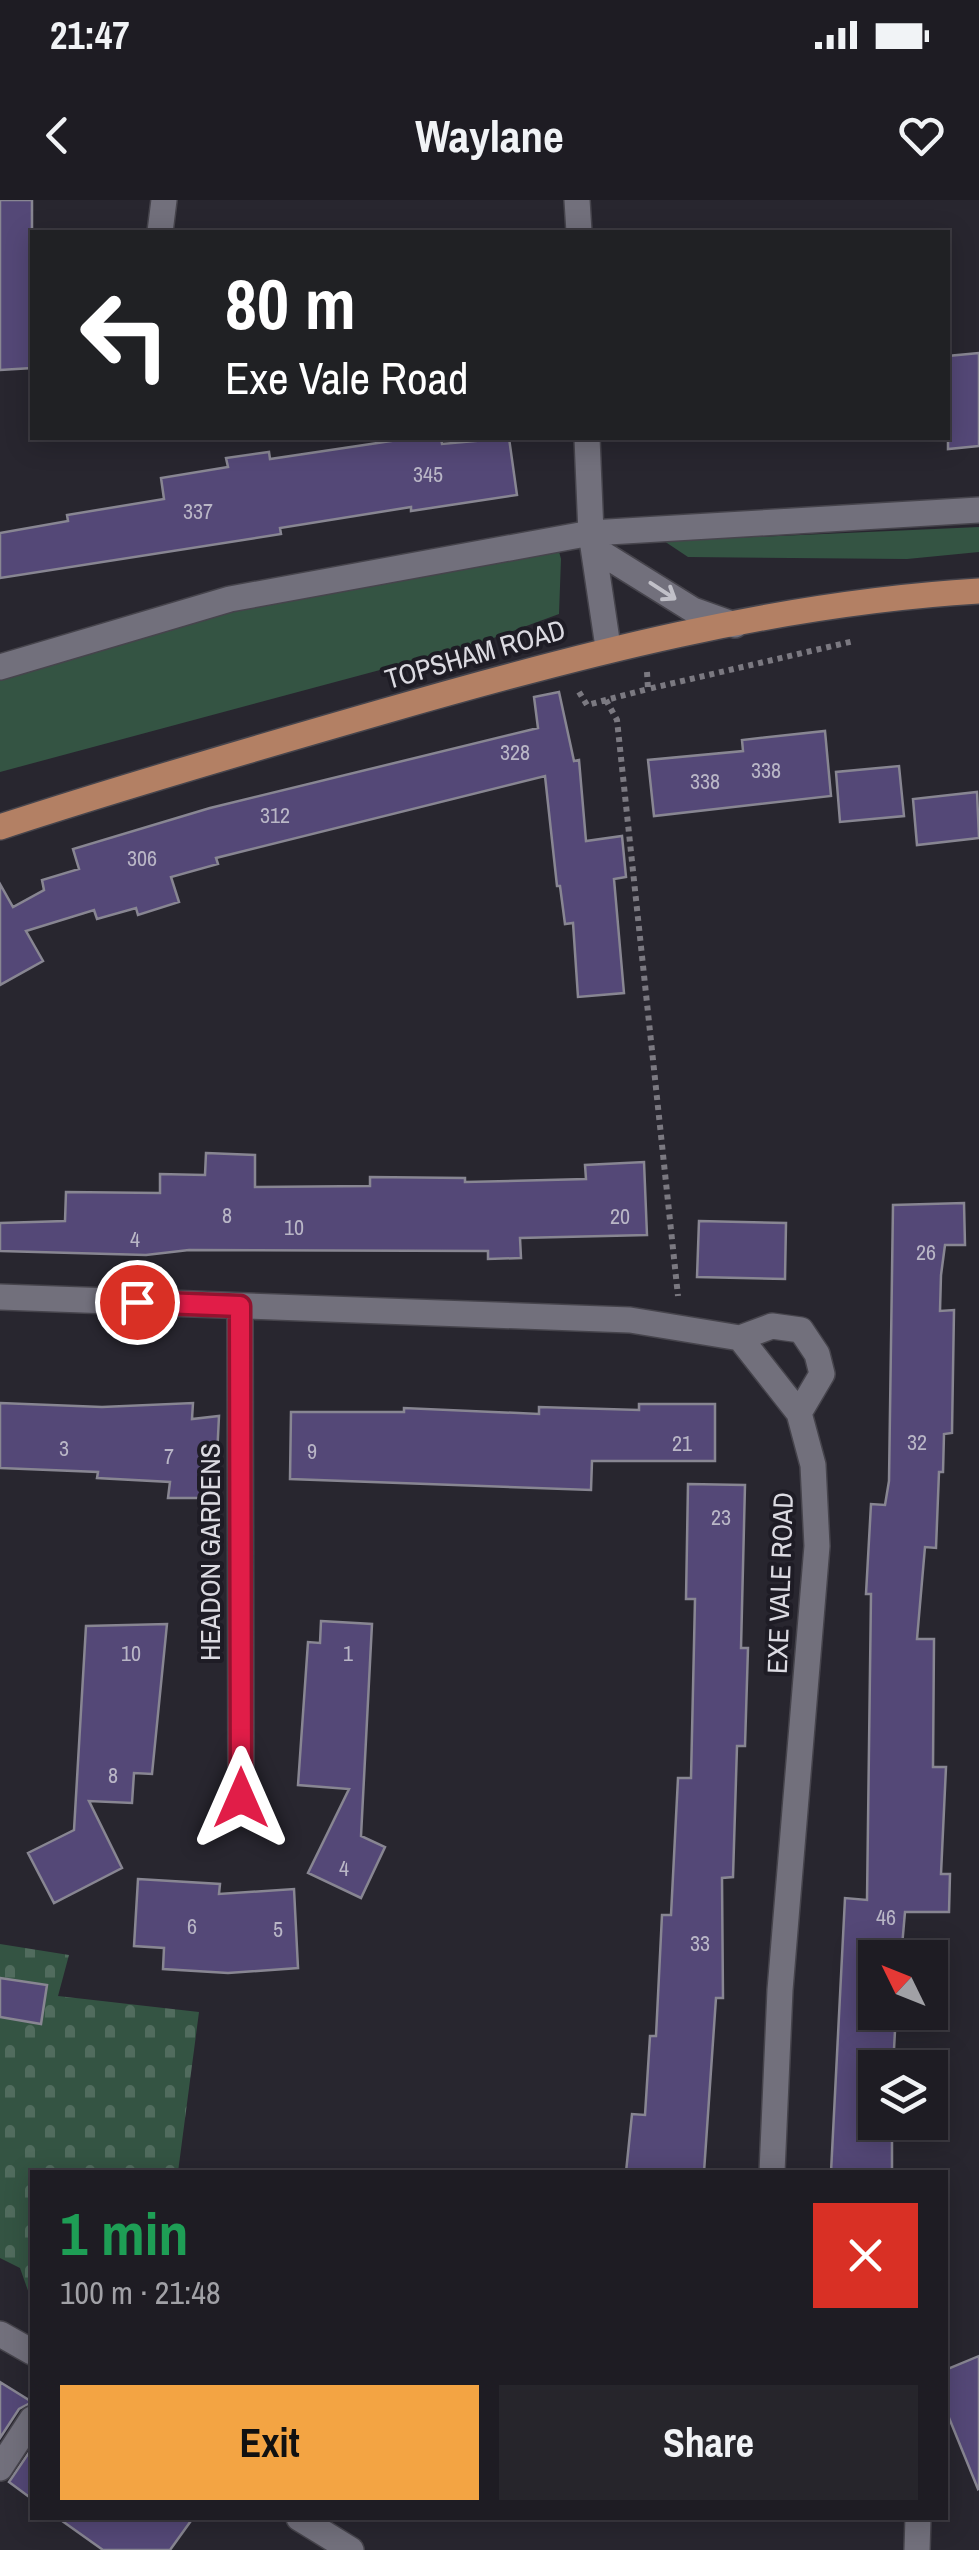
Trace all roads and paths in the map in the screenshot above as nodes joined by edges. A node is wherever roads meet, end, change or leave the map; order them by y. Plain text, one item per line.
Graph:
1 (164, 200) edge
2 (578, 200) edge
3 (160, 230) edge
4 (579, 230) edge
5 (588, 440) edge
6 (979, 510) edge
7 (593, 541) junction
8 (979, 590) edge
9 (735, 625) junction
10 (608, 648) junction
11 (0, 667) edge
12 (606, 700) dead end
13 (0, 827) edge
14 (0, 1297) edge
15 (240, 1306) junction
16 (680, 1327) junction
17 (740, 1338) junction
18 (799, 1413) junction
19 (241, 1798) dead end
20 (772, 2170) edge
21 (0, 2334) edge
22 (30, 2351) edge
23 (30, 2422) edge
24 (0, 2468) edge
25 (302, 2520) edge
26 (918, 2520) edge
27 (351, 2550) edge
28 (917, 2550) edge

1 - 3 street
2 - 4 street
5 - 7 street
6 - 7 street
7 -> 9 street
7 - 10 street
7 - 11 street
8 - 9 main road, TOPSHAM ROAD
9 - 10 main road, TOPSHAM ROAD
10 - 13 main road, TOPSHAM ROAD
12 - 16 path
14 - 15 street
15 - 16 street
15 - 19 street, HEADON GARDENS
16 - 17 street
17 - 18 street, EXE VALE ROAD
17 - 18 street
18 - 20 street, EXE VALE ROAD
21 - 22 street
23 - 24 street
25 - 27 street
26 - 28 street

